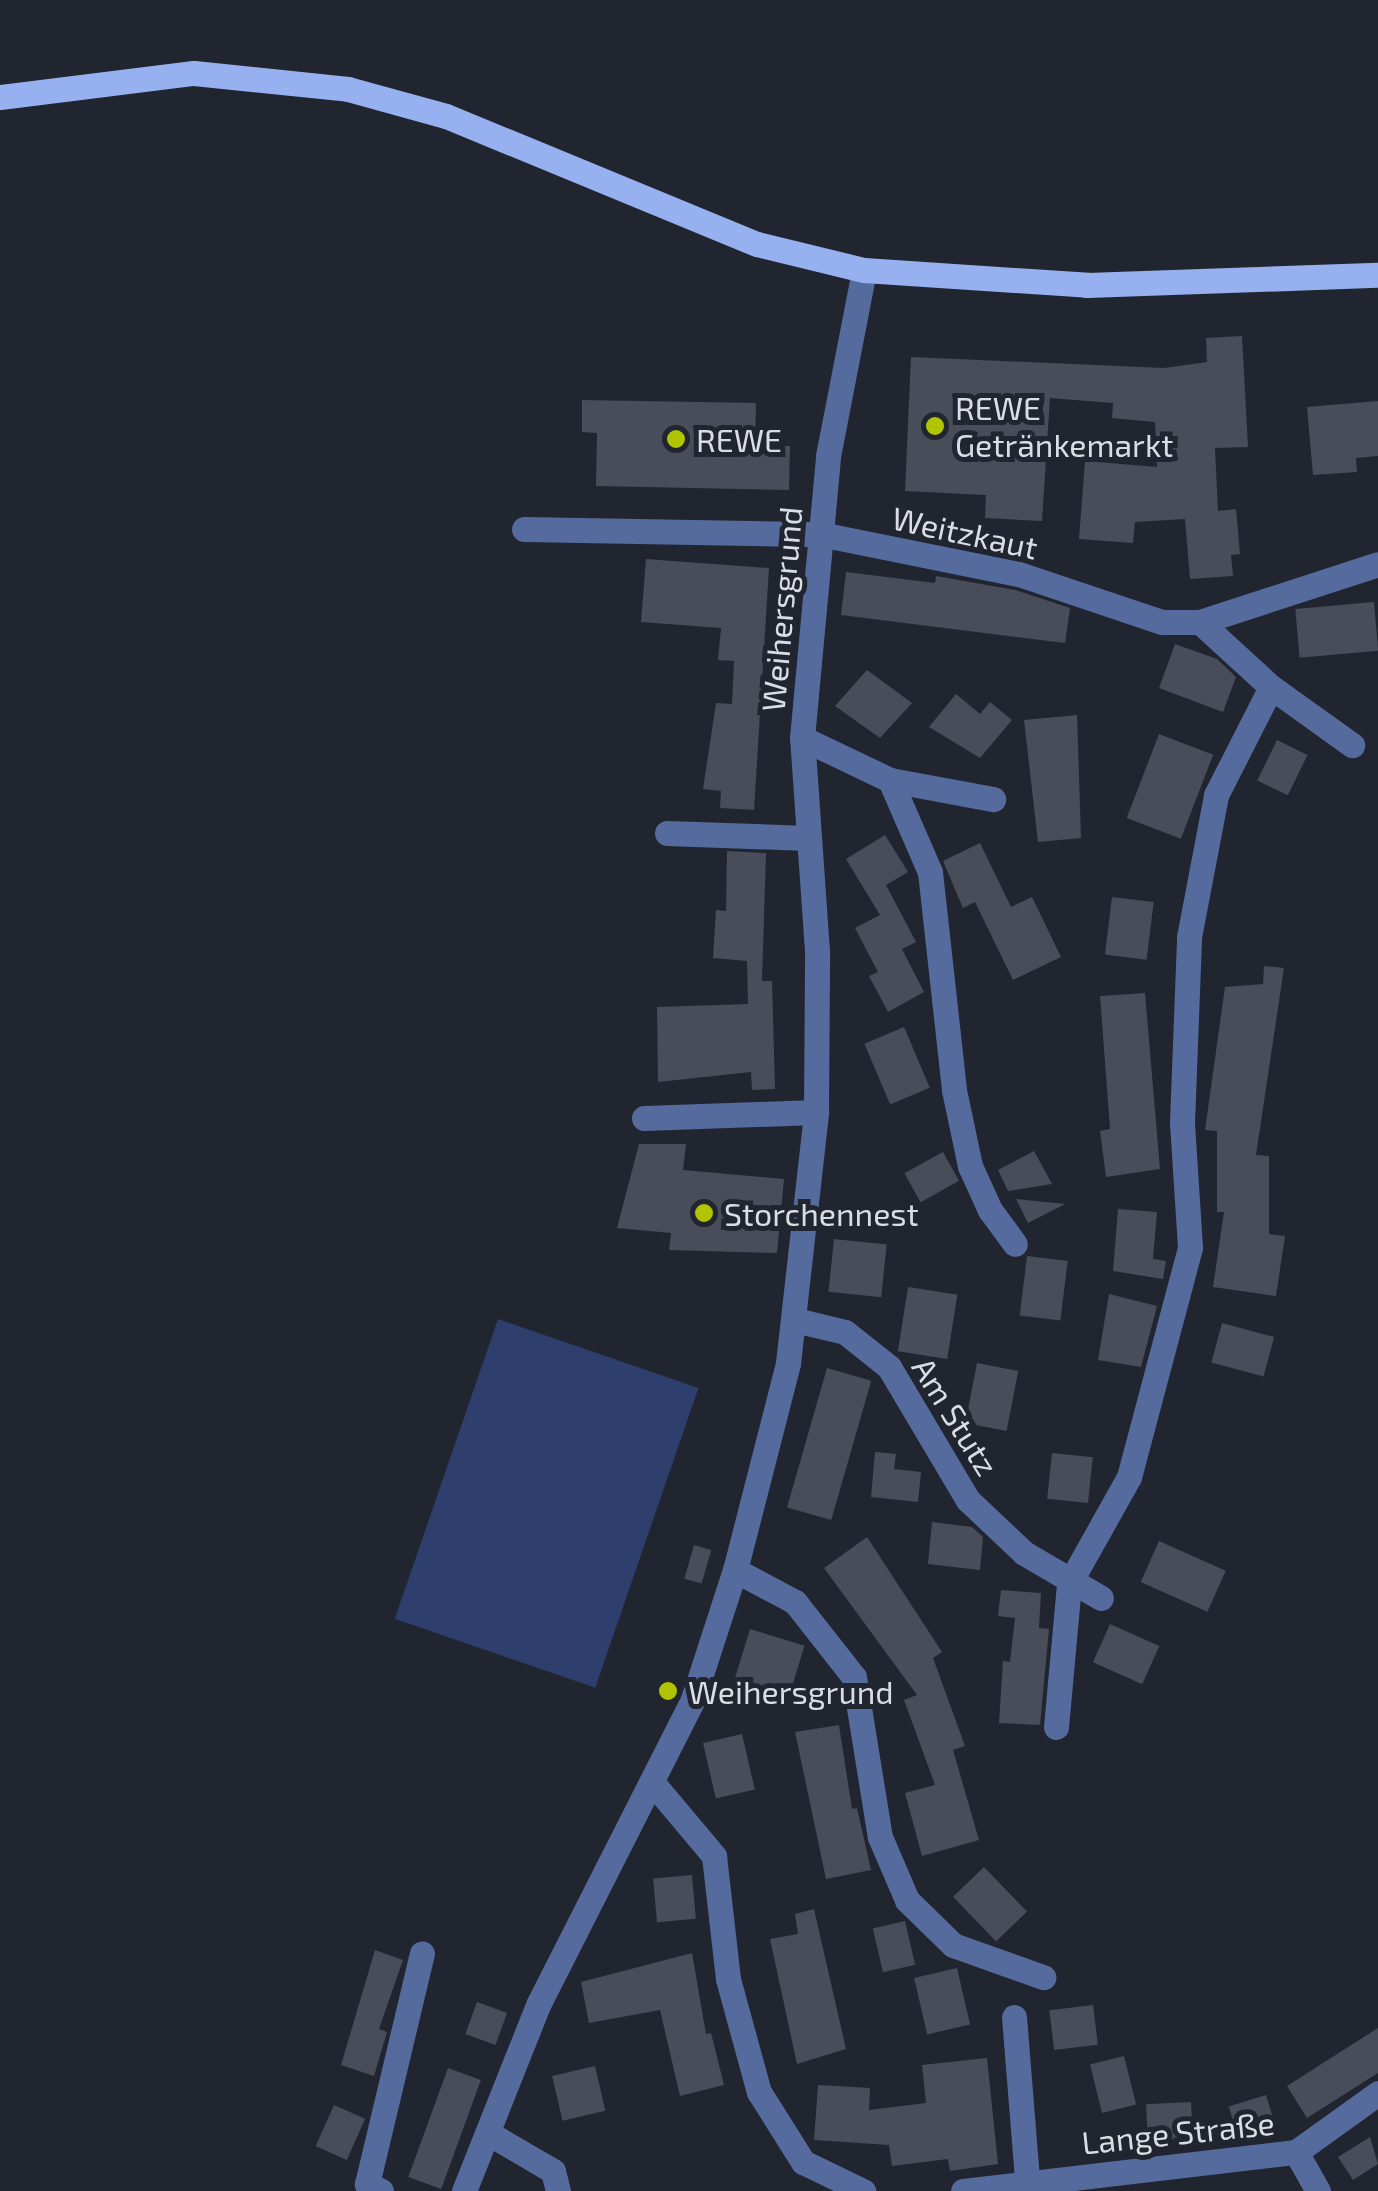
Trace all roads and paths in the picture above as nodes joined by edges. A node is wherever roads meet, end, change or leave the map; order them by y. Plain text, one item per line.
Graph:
1 (0, 96) edge
2 (864, 270) junction
3 (1378, 275) edge
4 (524, 529) dead end
5 (820, 534) junction
6 (1378, 564) edge
7 (1200, 622) junction
8 (1270, 688) junction
9 (802, 738) junction
10 (1352, 745) dead end
11 (890, 780) junction
12 (993, 800) dead end
13 (667, 833) dead end
14 (807, 838) junction
15 (816, 1112) junction
16 (644, 1118) dead end
17 (1015, 1244) dead end
18 (794, 1320) junction
19 (735, 1570) junction
20 (1069, 1584) junction
21 (1101, 1598) dead end
22 (1056, 1726) dead end
23 (652, 1782) junction
24 (422, 1953) dead end
25 (1043, 1977) dead end
26 (1014, 2017) dead end
27 (1378, 2093) edge
28 (488, 2133) junction
29 (1296, 2152) junction
30 (1028, 2186) edge
31 (381, 2191) edge
32 (464, 2191) edge
33 (558, 2191) edge
34 (863, 2191) edge
35 (962, 2191) edge
36 (1318, 2191) edge

1 - 2 main road
2 - 3 main road
2 - 5 street, Weihersgrund
4 - 5 street, Weitzkaut
5 - 7 street, Weitzkaut
5 - 9 street, Weihersgrund
6 - 7 street, Weitzkaut
7 - 8 street
8 - 10 street
8 - 20 street
9 - 11 street
9 - 14 street, Weihersgrund
11 - 12 street
11 - 17 street
13 - 14 street
14 - 15 street, Weihersgrund
15 - 16 street
15 - 18 street, Weihersgrund
18 - 19 street, Weihersgrund
18 - 20 street, Am Stutz
19 - 23 street, Weihersgrund
19 - 25 street
20 - 21 street, Am Stutz
20 - 22 street
23 - 28 street, Weihersgrund
23 - 34 street
24 - 31 street
26 - 30 street
27 - 29 street, Lange Straße
28 - 32 street, Weihersgrund
28 - 33 street
29 - 30 street, Lange Straße
29 - 36 street
30 - 35 street, Lange Straße

